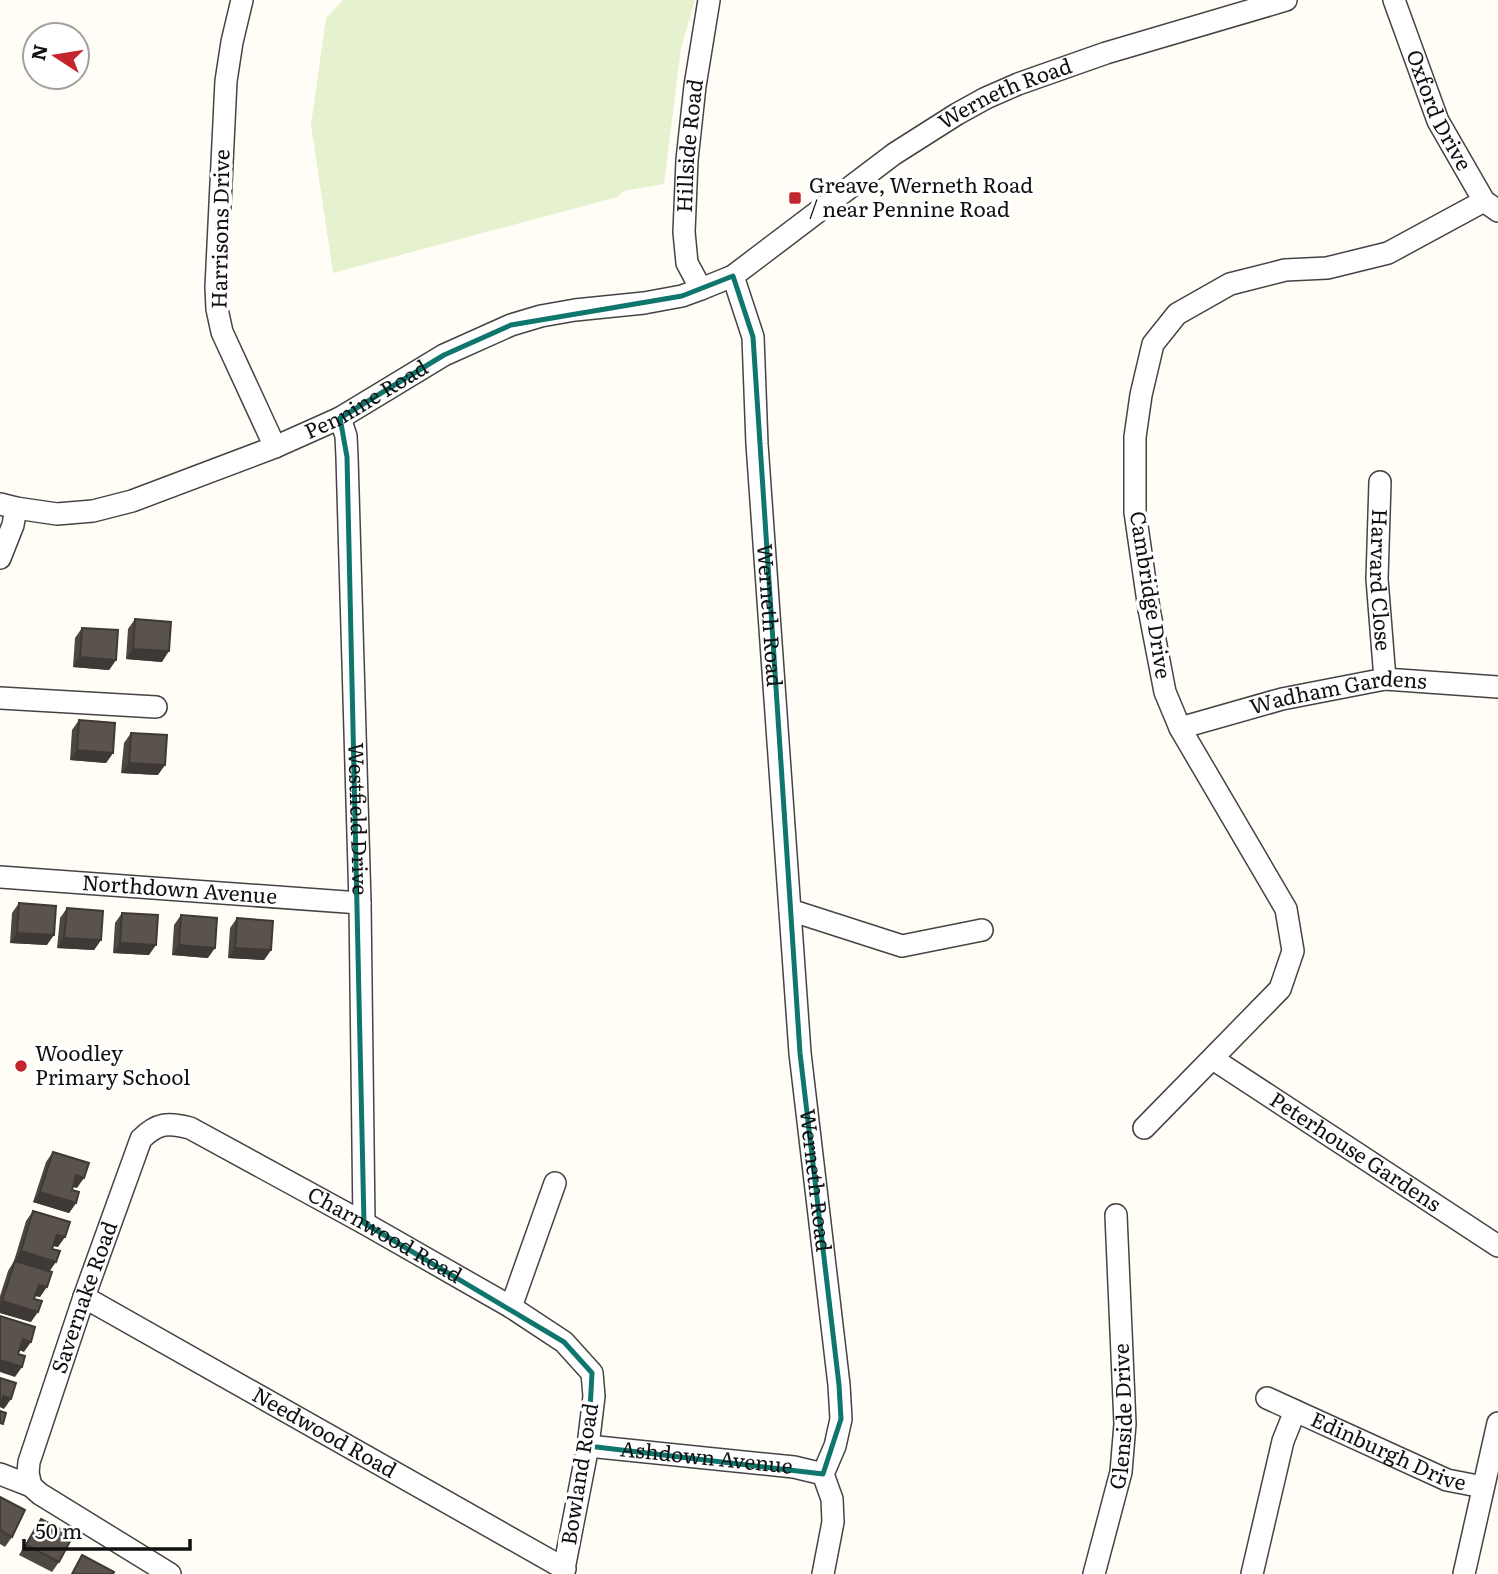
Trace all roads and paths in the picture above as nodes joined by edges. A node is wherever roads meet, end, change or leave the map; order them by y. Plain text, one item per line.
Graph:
1 (242, 0) edge
2 (709, 0) edge
3 (1286, 0) edge
4 (1394, 0) edge
5 (1491, 206) edge
6 (733, 276) junction
7 (701, 289) junction
8 (340, 418) junction
9 (275, 447) junction
10 (1380, 482) dead end
11 (8, 506) edge
12 (0, 558) edge
13 (1385, 679) junction
14 (1498, 687) edge
15 (0, 698) edge
16 (156, 707) dead end
17 (1180, 728) junction
18 (0, 877) edge
19 (360, 903) junction
20 (790, 910) junction
21 (982, 930) dead end
22 (1213, 1059) junction
23 (164, 1125) joint
24 (1144, 1128) dead end
25 (555, 1183) dead end
26 (1116, 1215) dead end
27 (364, 1223) junction
28 (1498, 1246) edge
29 (84, 1297) junction
30 (511, 1307) junction
31 (592, 1373) joint
32 (1267, 1398) dead end
33 (1295, 1411) junction
34 (1498, 1423) edge
35 (588, 1446) junction
36 (0, 1474) edge
37 (823, 1474) junction
38 (31, 1486) junction
39 (1483, 1487) junction
40 (564, 1571) edge
41 (170, 1574) edge
42 (823, 1574) edge
43 (1094, 1574) edge
44 (1252, 1574) edge
45 (1464, 1574) edge

1 - 9 street, Harrisons Drive
2 - 7 street, Hillside Road
3 - 6 street, Werneth Road
4 - 5 street, Oxford Drive
5 - 17 street, Cambridge Drive
6 - 7 street, Pennine Road
6 - 20 street, Werneth Road
7 - 8 street, Pennine Road
8 - 9 street, Pennine Road
8 - 19 street, Westfield Drive
9 - 11 street, Pennine Road
10 - 13 street, Harvard Close
11 - 12 street
13 - 14 street, Wadham Gardens
13 - 17 street, Wadham Gardens
15 - 16 street
17 - 22 street, Cambridge Drive
18 - 19 street, Northdown Avenue
19 - 27 street, Westfield Drive
20 - 21 street
20 - 37 street, Werneth Road
22 - 24 street, Cambridge Drive
22 - 28 street, Peterhouse Gardens
23 - 27 street, Charnwood Road
23 - 29 street, Savernake Road
25 - 30 street
26 - 43 street, Glenside Drive
27 - 30 street, Charnwood Road
29 - 38 street, Savernake Road
29 - 40 street, Needwood Road
30 - 31 street, Charnwood Road
31 - 35 street, Bowland Road
32 - 33 street, Edinburgh Drive
33 - 39 street, Edinburgh Drive
33 - 44 street, Edinburgh Drive
34 - 39 street
35 - 37 street, Ashdown Avenue
35 - 40 street, Bowland Road
36 - 38 street
37 - 42 street
38 - 41 street
39 - 45 street

